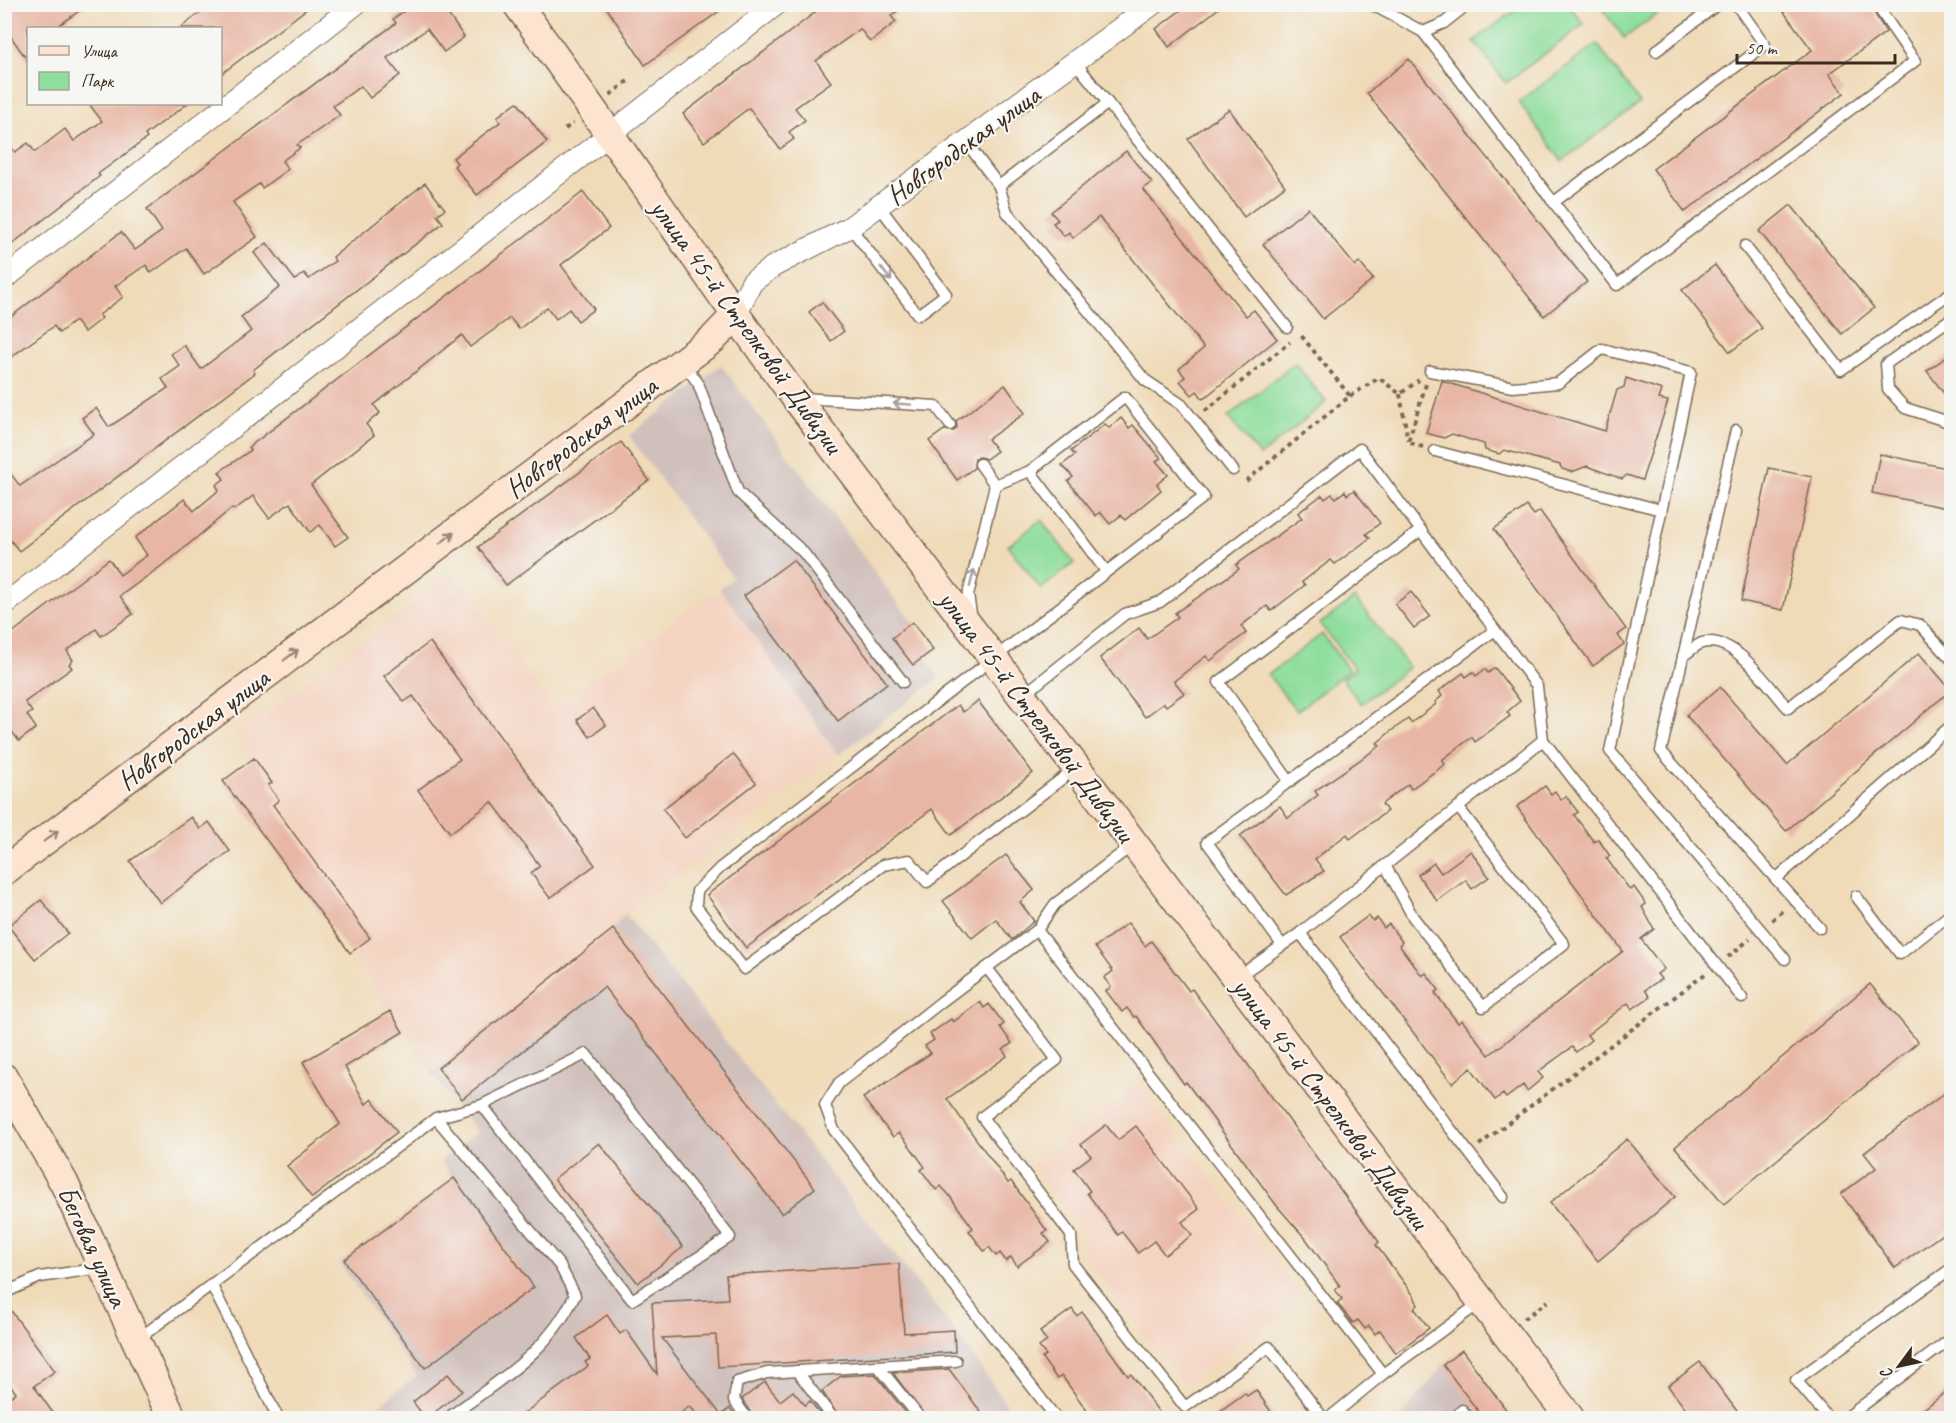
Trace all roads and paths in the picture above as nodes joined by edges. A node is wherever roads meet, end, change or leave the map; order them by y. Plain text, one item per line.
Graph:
1 (357, 4) edge
2 (517, 4) edge
3 (777, 4) edge
4 (1153, 4) edge
5 (1371, 4) edge
6 (1468, 4) edge
7 (1718, 4) edge
8 (1736, 4) edge
9 (1876, 4) edge
10 (1423, 32) junction
11 (1656, 51) dead end
12 (1075, 62) junction
13 (1107, 103) junction
14 (611, 133) junction
15 (966, 142) junction
16 (999, 186) junction
17 (1554, 202) junction
18 (879, 206) junction
19 (850, 227) junction
20 (1745, 246) dead end
21 (4, 279) edge
22 (1952, 292) edge
23 (735, 316) junction
24 (1952, 318) edge
25 (1287, 327) dead end
26 (682, 361) junction
27 (1430, 371) junction
28 (1400, 394) junction
29 (1350, 396) junction
30 (795, 397) junction
31 (1194, 420) junction
32 (1952, 423) edge
33 (951, 425) dead end
34 (1736, 430) dead end
35 (1408, 442) junction
36 (1435, 452) joint
37 (980, 464) dead end
38 (1233, 470) joint
39 (1030, 471) junction
40 (995, 485) junction
41 (1661, 510) junction
42 (1421, 530) junction
43 (1106, 571) junction
44 (4, 605) edge
45 (1495, 630) junction
46 (976, 635) junction
47 (1683, 656) junction
48 (994, 660) junction
49 (1952, 660) edge
50 (903, 682) dead end
51 (1022, 696) junction
52 (1952, 725) edge
53 (1543, 741) junction
54 (1077, 768) junction
55 (1290, 782) junction
56 (1458, 807) junction
57 (1134, 844) junction
58 (1385, 865) junction
59 (4, 871) edge
60 (1776, 879) junction
61 (1856, 896) dead end
62 (1795, 900) junction
63 (1952, 913) edge
64 (1820, 928) dead end
65 (1037, 930) junction
66 (1761, 930) junction
67 (1300, 933) junction
68 (1282, 945) junction
69 (1785, 959) dead end
70 (1717, 965) junction
71 (987, 968) junction
72 (1236, 978) junction
73 (1742, 998) dead end
74 (4, 1078) edge
75 (483, 1105) junction
76 (436, 1118) junction
77 (1469, 1152) junction
78 (1503, 1197) dead end
79 (103, 1267) junction
80 (1952, 1268) edge
81 (211, 1284) junction
82 (4, 1293) edge
83 (1481, 1301) junction
84 (1548, 1301) dead end
85 (1523, 1319) dead end
86 (1952, 1338) edge
87 (137, 1340) junction
88 (956, 1361) dead end
89 (878, 1366) junction
90 (796, 1371) junction
91 (1383, 1374) junction
92 (172, 1419) edge
93 (278, 1419) edge
94 (448, 1419) edge
95 (747, 1419) edge
96 (833, 1419) edge
97 (920, 1419) edge
98 (1056, 1419) edge
99 (1323, 1419) edge
100 (1329, 1419) edge
101 (1455, 1419) edge
102 (1469, 1419) edge
103 (1570, 1419) edge
104 (1828, 1419) edge
105 (1846, 1419) edge

1 - 21 street
2 - 14 main road, улица 45-й Стрелковой Дивизии
3 - 14 street
4 - 12 street, Новгородская улица
5 - 10 lane
6 - 10 lane
7 - 11 lane
8 - 17 lane
9 - 17 lane
10 - 17 lane
12 - 13 lane
12 - 15 street, Новгородская улица
13 - 16 lane
13 - 25 lane
14 - 23 main road, улица 45-й Стрелковой Дивизии
14 - 44 street
15 - 16 lane
15 - 18 street, Новгородская улица
16 - 31 lane
18 - 19 street, Новгородская улица
19 -> 18 lane
19 - 23 street, Новгородская улица
20 - 22 lane
23 - 26 main road, Новгородская улица
23 - 30 main road, улица 45-й Стрелковой Дивизии
24 - 32 lane
26 - 50 lane
59 -> 26 main road, Новгородская улица
27 - 28 path
27 - 35 path
27 - 41 lane
28 - 29 path
28 - 35 path
29 - 31 path
29 - 38 path
33 -> 30 lane
30 - 46 main road, улица 45-й Стрелковой Дивизии
31 - 38 lane
34 - 47 lane
35 - 36 path
36 - 41 lane
37 - 40 lane
39 - 40 lane
39 - 43 lane
39 - 43 lane
46 -> 40 lane
41 - 66 lane
42 - 45 lane
42 - 51 lane
42 - 55 lane
43 - 48 lane
45 - 53 lane
45 - 55 lane
46 - 48 main road, улица 45-й Стрелковой Дивизии
47 - 49 lane
47 - 60 lane
48 - 51 main road, улица 45-й Стрелковой Дивизии
48 - 54 lane
51 - 54 main road, улица 45-й Стрелковой Дивизии
52 - 60 lane
53 - 56 lane
53 - 70 lane
54 - 57 main road, улица 45-й Стрелковой Дивизии
55 - 68 lane
56 - 58 lane
56 - 58 lane
57 - 65 lane
57 - 72 main road, улица 45-й Стрелковой Дивизии
58 - 67 lane
60 - 62 lane
61 - 63 lane
62 - 64 lane
62 - 66 path
65 - 71 lane
65 - 91 lane
66 - 69 lane
66 - 70 path
67 - 68 lane
67 - 77 lane
68 - 72 lane
70 - 73 lane
70 - 77 path
71 - 98 lane
71 - 99 lane
72 - 83 main road, улица 45-й Стрелковой Дивизии
74 - 79 main road, Беговая улица
75 - 75 lane
75 - 76 lane
76 - 81 lane
76 - 94 lane
77 - 78 lane
79 - 82 lane
79 - 87 main road, Беговая улица
80 - 104 lane
81 - 87 lane
81 - 93 lane
83 - 91 lane
83 - 103 main road, улица 45-й Стрелковой Дивизии
84 - 85 path
86 - 105 lane
87 - 92 main road, Беговая улица
88 - 89 lane
89 - 90 lane
89 - 97 lane
90 - 95 lane
90 - 96 lane
91 - 100 lane
101 - 102 lane

